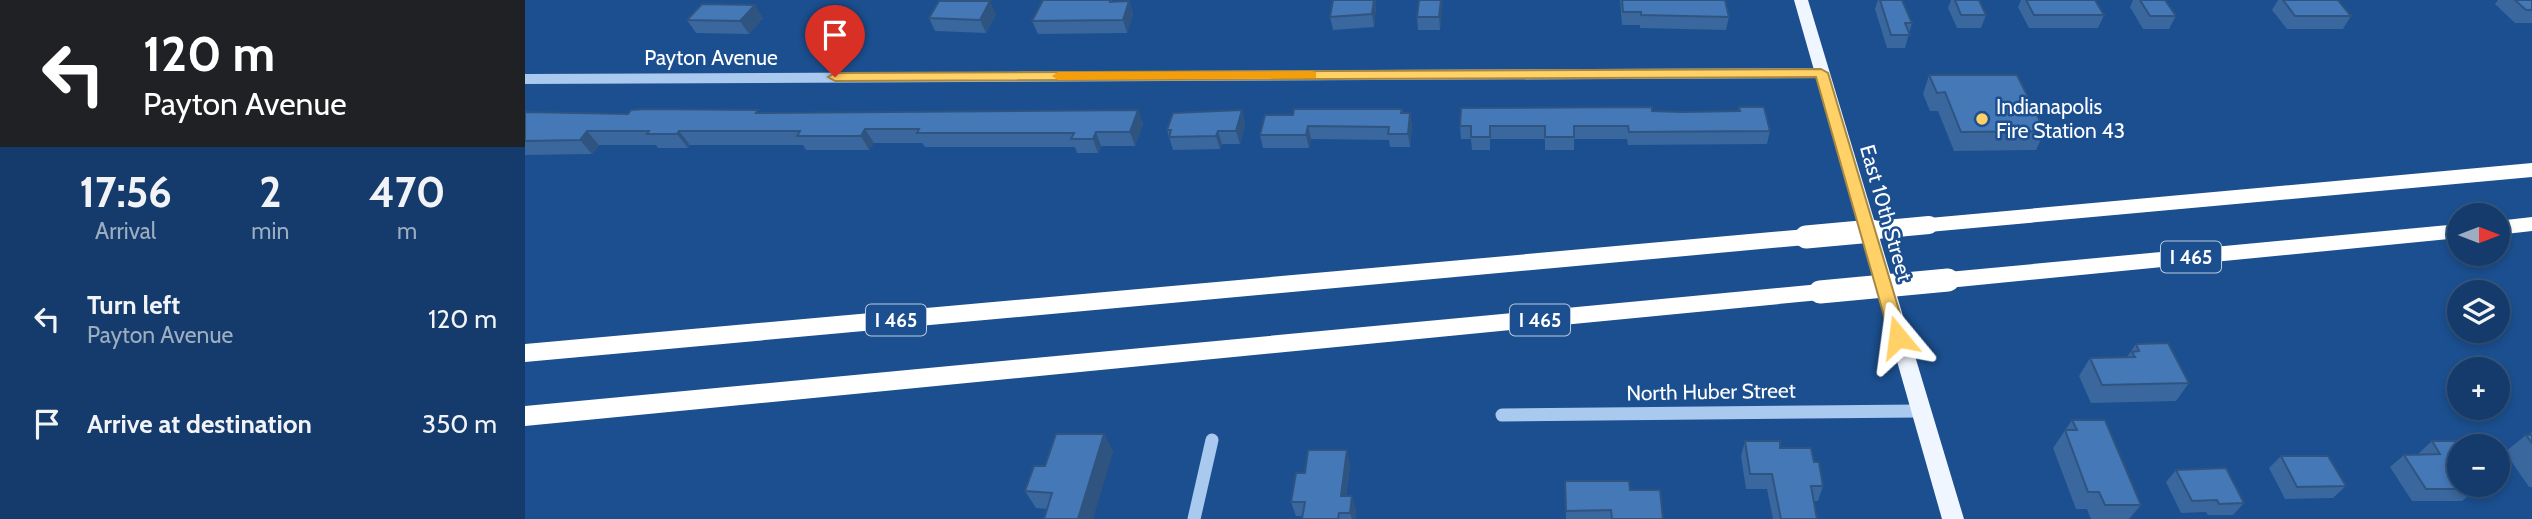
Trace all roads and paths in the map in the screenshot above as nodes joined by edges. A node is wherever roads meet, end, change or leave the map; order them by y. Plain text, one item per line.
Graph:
1 (1801, 0) edge
2 (1821, 73) junction
3 (525, 79) edge
4 (2532, 170) edge
5 (2532, 224) edge
6 (2510, 227) edge
7 (2447, 232) edge
8 (525, 353) edge
9 (1920, 411) junction
10 (1502, 415) dead end
11 (525, 416) edge
12 (1212, 440) dead end
13 (1194, 519) edge
14 (1953, 519) edge

1 - 2 main road, East 10th Street
2 - 3 street, Payton Avenue
2 - 9 main road, East 10th Street
4 - 8 highway, I 465, bridge
5 - 6 highway
7 - 11 highway, I 465, bridge
9 - 10 street, North Huber Street
9 - 14 main road, East 10th Street
12 - 13 street

